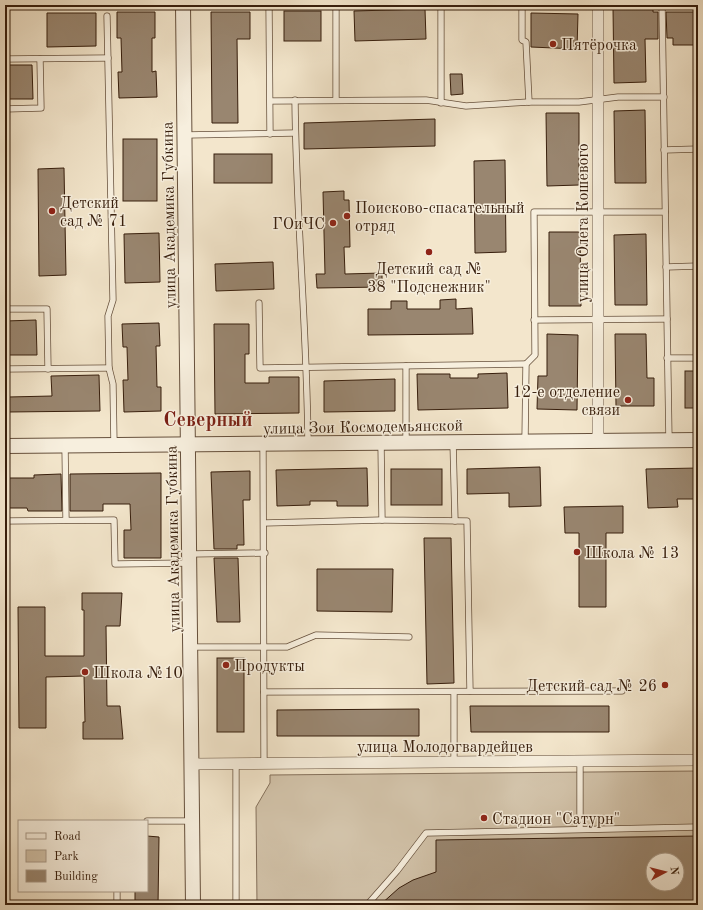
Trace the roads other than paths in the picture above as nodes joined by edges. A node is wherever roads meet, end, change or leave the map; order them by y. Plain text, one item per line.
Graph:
1 (183, 5) edge
2 (269, 5) edge
3 (336, 5) edge
4 (441, 5) edge
5 (522, 5) edge
6 (598, 5) edge
7 (662, 5) edge
8 (107, 16) dead end
9 (108, 58) junction
10 (5, 59) edge
11 (40, 59) junction
12 (664, 97) junction
13 (295, 100) junction
14 (336, 100) junction
15 (598, 100) junction
16 (271, 101) junction
17 (529, 102) junction
18 (441, 103) junction
19 (5, 109) edge
20 (295, 133) junction
21 (270, 134) junction
22 (184, 135) junction
23 (698, 149) edge
24 (664, 150) junction
25 (598, 212) junction
26 (665, 212) junction
27 (698, 266) edge
28 (666, 267) junction
29 (259, 303) dead end
30 (5, 309) edge
31 (599, 319) junction
32 (667, 319) junction
33 (534, 320) junction
34 (667, 358) junction
35 (698, 358) edge
36 (526, 364) junction
37 (406, 366) junction
38 (307, 367) junction
39 (109, 368) junction
40 (5, 369) edge
41 (48, 369) junction
42 (669, 440) junction
43 (698, 440) edge
44 (598, 441) junction
45 (453, 442) junction
46 (525, 442) junction
47 (381, 443) junction
48 (406, 443) junction
49 (263, 444) junction
50 (308, 444) junction
51 (189, 445) junction
52 (5, 446) edge
53 (65, 446) junction
54 (114, 446) junction
55 (66, 520) junction
56 (382, 520) junction
57 (5, 521) edge
58 (455, 521) junction
59 (264, 524) junction
60 (264, 553) junction
61 (190, 559) junction
62 (409, 637) dead end
63 (264, 647) junction
64 (191, 648) junction
65 (470, 691) junction
66 (622, 691) dead end
67 (264, 692) junction
68 (454, 692) junction
69 (698, 760) edge
70 (580, 761) junction
71 (454, 762) junction
72 (236, 763) junction
73 (264, 763) junction
74 (192, 764) junction
75 (148, 821) edge
76 (192, 821) junction
77 (698, 827) edge
78 (580, 829) junction
79 (117, 892) edge
80 (117, 905) edge
81 (193, 905) edge
82 (236, 905) edge
83 (367, 905) edge

1 - 22 street, улица Академика Губкина
2 - 16 lane
3 - 14 lane
4 - 18 lane
5 - 17 lane
6 - 15 street, улица Олега Кошевого
7 - 12 lane
8 - 9 lane
9 - 11 lane
9 - 39 lane
10 - 11 lane
11 - 19 lane
12 - 15 lane
12 - 24 lane
13 - 14 lane
13 - 16 lane
13 - 20 lane
14 - 18 lane
15 - 17 lane
15 - 25 street, улица Олега Кошевого
16 - 21 lane
17 - 18 lane
20 - 21 lane
20 - 38 lane
21 - 22 lane
22 - 51 street, улица Академика Губкина
23 - 24 lane
24 - 26 lane
25 - 26 lane
25 - 31 street, улица Олега Кошевого
25 - 33 lane
26 - 28 lane
27 - 28 lane
28 - 32 lane
29 - 38 lane
30 - 41 lane
31 - 32 lane
31 - 33 lane
31 - 44 street, улица Олега Кошевого
32 - 34 lane
33 - 36 lane
34 - 35 lane
34 - 42 lane
36 - 37 lane
36 - 46 lane
37 - 38 lane
37 - 48 lane
38 - 50 lane
39 - 41 lane
39 - 54 lane
40 - 41 lane
42 - 43 street, улица Зои Космодемьянской
42 - 44 street, улица Зои Космодемьянской
44 - 46 street, улица Зои Космодемьянской
45 - 46 street, улица Зои Космодемьянской
45 - 48 street, улица Зои Космодемьянской
45 - 58 lane
47 - 48 street, улица Зои Космодемьянской
47 - 50 street, улица Зои Космодемьянской
47 - 56 lane
49 - 50 street, улица Зои Космодемьянской
49 - 51 street, улица Зои Космодемьянской
49 - 59 lane
51 - 54 street, улица Зои Космодемьянской
51 - 61 street, улица Академика Губкина
52 - 53 street, улица Зои Космодемьянской
53 - 54 street, улица Зои Космодемьянской
53 - 55 lane
55 - 57 lane
55 - 61 lane
56 - 58 lane
56 - 59 lane
58 - 65 lane
59 - 60 lane
60 - 61 lane
60 - 63 lane
61 - 64 street, улица Академика Губкина
62 - 63 lane
63 - 64 lane
63 - 67 lane
64 - 74 street, улица Академика Губкина
65 - 66 lane
65 - 68 lane
67 - 68 lane
67 - 73 lane
68 - 71 lane
69 - 70 street, улица Молодогвардейцев
70 - 71 street, улица Молодогвардейцев
70 - 78 lane
71 - 73 street, улица Молодогвардейцев
72 - 73 street, улица Молодогвардейцев
72 - 74 street, улица Молодогвардейцев
72 - 82 lane
74 - 76 street, улица Академика Губкина
75 - 76 lane
76 - 81 street, улица Академика Губкина
77 - 78 lane
78 - 83 lane
79 - 80 lane

